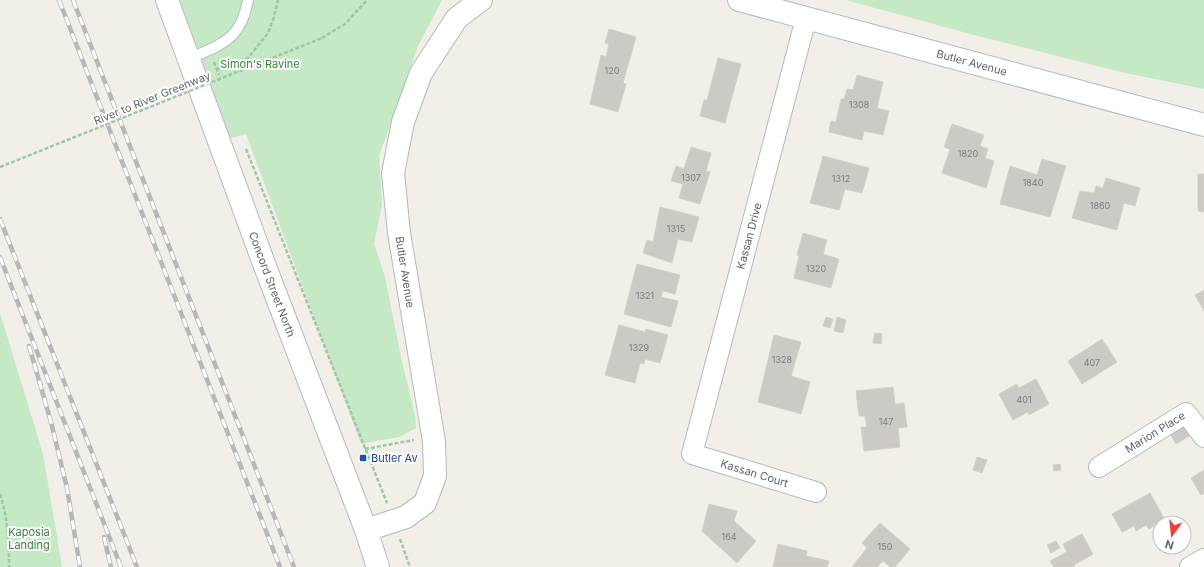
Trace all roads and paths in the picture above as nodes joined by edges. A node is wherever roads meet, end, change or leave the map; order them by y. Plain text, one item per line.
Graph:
1 (167, 0) edge
2 (248, 0) edge
3 (278, 0) edge
4 (367, 0) edge
5 (481, 0) edge
6 (739, 0) edge
7 (806, 18) junction
8 (209, 50) junction
9 (188, 59) junction
10 (217, 69) junction
11 (221, 83) dead end
12 (1204, 125) edge
13 (245, 147) dead end
14 (0, 167) edge
15 (1204, 437) edge
16 (414, 440) dead end
17 (366, 449) junction
18 (692, 454) joint
19 (1099, 467) dead end
20 (816, 492) dead end
21 (0, 494) edge
22 (393, 521) junction
23 (366, 530) junction
24 (1204, 559) edge
25 (9, 566) edge
26 (378, 567) edge
27 (410, 567) edge
28 (1190, 567) edge

1 - 9 street, Concord Street North
2 - 8 lane
3 - 10 path
4 - 14 path, River to River Greenway, bridge
5 - 22 street, Butler Avenue
6 - 7 street, Butler Avenue
7 - 12 street, Butler Avenue
7 - 18 street, Kassan Drive
8 - 9 lane
8 - 10 path
9 - 23 street, Concord Street North
10 - 11 path
13 - 17 path
15 - 19 street, Marion Place
16 - 17 path
17 - 22 path
18 - 20 street, Kassan Court
21 - 25 path
22 - 23 street, Butler Avenue
22 - 27 path
23 - 26 street, Concord Street North
24 - 28 street

